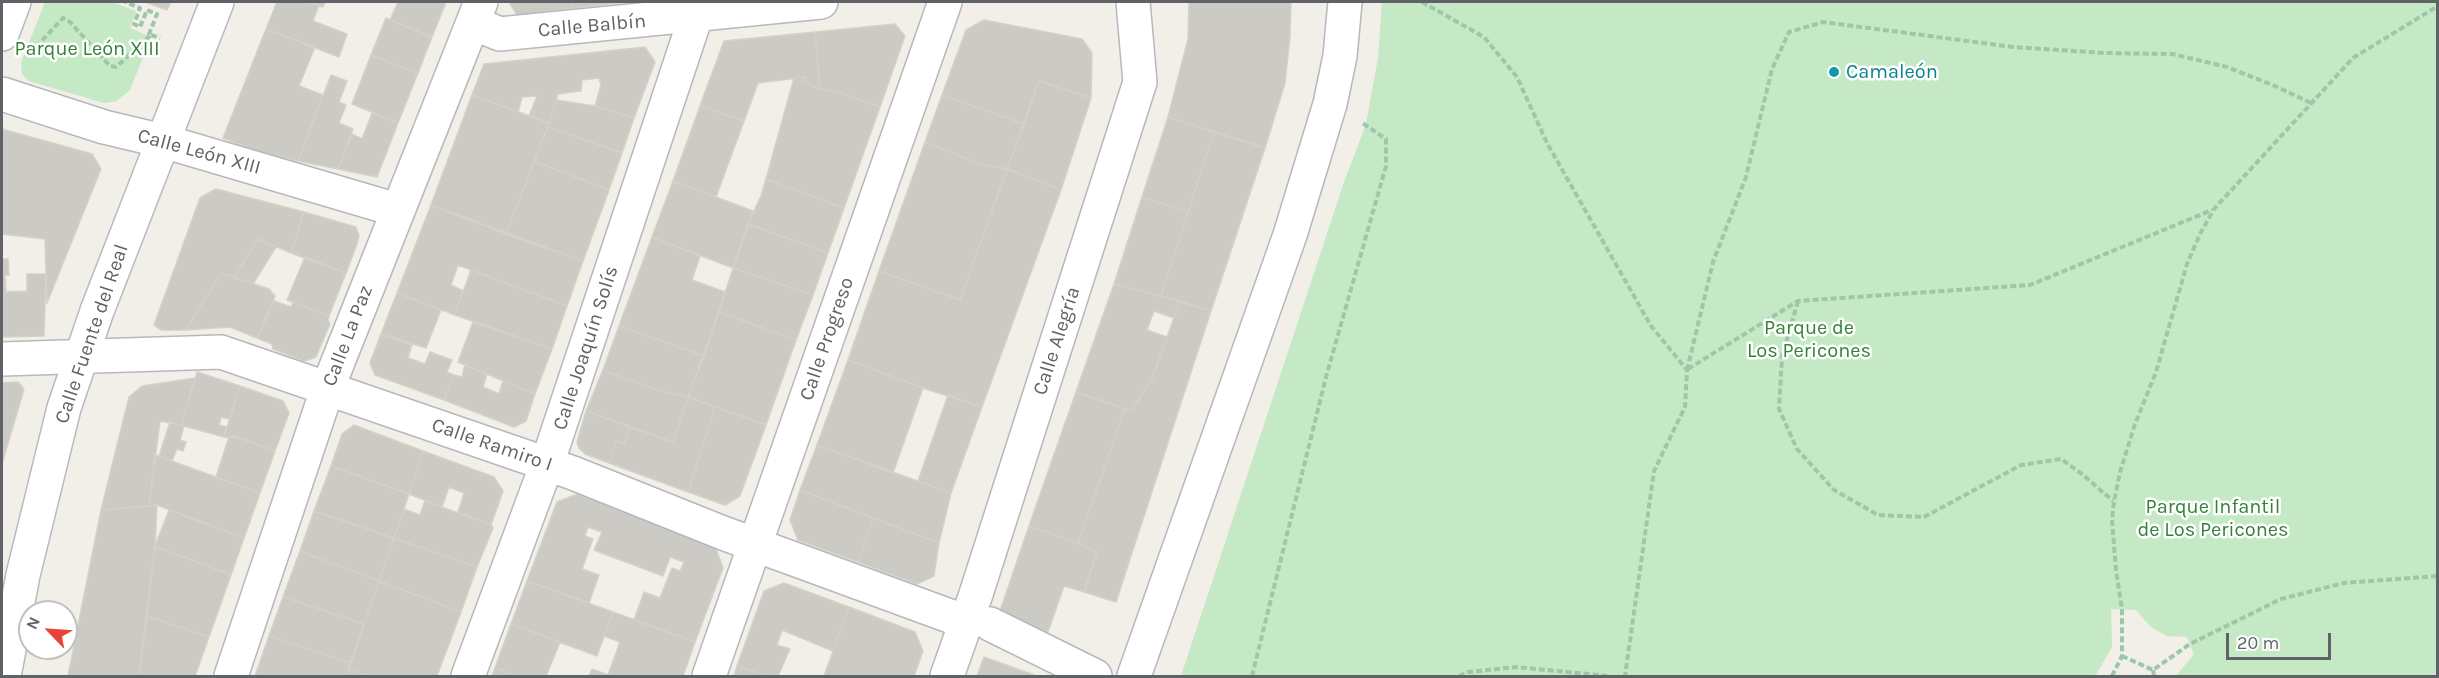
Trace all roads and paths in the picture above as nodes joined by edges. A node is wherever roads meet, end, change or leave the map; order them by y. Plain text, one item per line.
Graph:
1 (14, 2) edge
2 (125, 2) edge
3 (217, 2) edge
4 (821, 2) edge
5 (945, 2) edge
6 (1133, 2) edge
7 (1345, 2) edge
8 (1422, 2) edge
9 (2438, 6) edge
10 (477, 12) edge
11 (696, 16) junction
12 (2, 34) edge
13 (151, 35) junction
14 (160, 38) dead end
15 (35, 48) dead end
16 (2, 94) edge
17 (2311, 103) junction
18 (1360, 122) dead end
19 (163, 141) junction
20 (2214, 209) junction
21 (397, 210) junction
22 (1798, 301) junction
23 (82, 355) junction
24 (2, 359) edge
25 (1687, 370) junction
26 (328, 387) junction
27 (547, 464) junction
28 (2114, 502) junction
29 (755, 545) junction
30 (2438, 576) edge
31 (978, 623) junction
32 (2122, 656) junction
33 (2153, 670) junction
34 (4, 676) edge
35 (231, 676) edge
36 (468, 676) edge
37 (709, 676) edge
38 (947, 676) edge
39 (1095, 676) edge
40 (1134, 676) edge
41 (1252, 676) edge
42 (1459, 676) edge
43 (1608, 676) edge
44 (1625, 676) edge
45 (2112, 676) edge
46 (2154, 676) edge

1 - 12 street
2 - 13 path
3 - 19 street, Calle Fuente del Real
4 - 11 street, Calle Balbín
5 - 29 street, Calle Progreso
6 - 31 street, Calle Alegría
7 - 40 street
8 - 25 path
9 - 17 path
10 - 11 street, Calle Balbín
10 - 21 street, Calle La Paz
11 - 27 street, Calle Joaquín Solís
13 - 14 path
13 - 15 path
16 - 19 street, Calle León XIII
17 - 20 path
17 - 25 path
18 - 41 path
19 - 21 street, Calle León XIII
19 - 23 street, Calle Fuente del Real
20 - 22 path
20 - 28 path
21 - 26 street, Calle La Paz
22 - 25 path
22 - 28 path
23 - 24 street, Calle Ramiro I
23 - 26 street, Calle Ramiro I
23 - 34 street, Calle Fuente del Real
25 - 44 path
26 - 27 street, Calle Ramiro I
26 - 35 street, Calle La Paz
27 - 29 street, Calle Ramiro I
27 - 36 street, Calle Joaquín Solís
28 - 32 path
29 - 31 street, Calle Ramiro I
29 - 37 street, Calle Progreso
30 - 33 path
31 - 38 street, Calle Alegría
31 - 39 street, Calle Ramiro I
32 - 33 path
32 - 45 path
33 - 46 path
42 - 43 path

